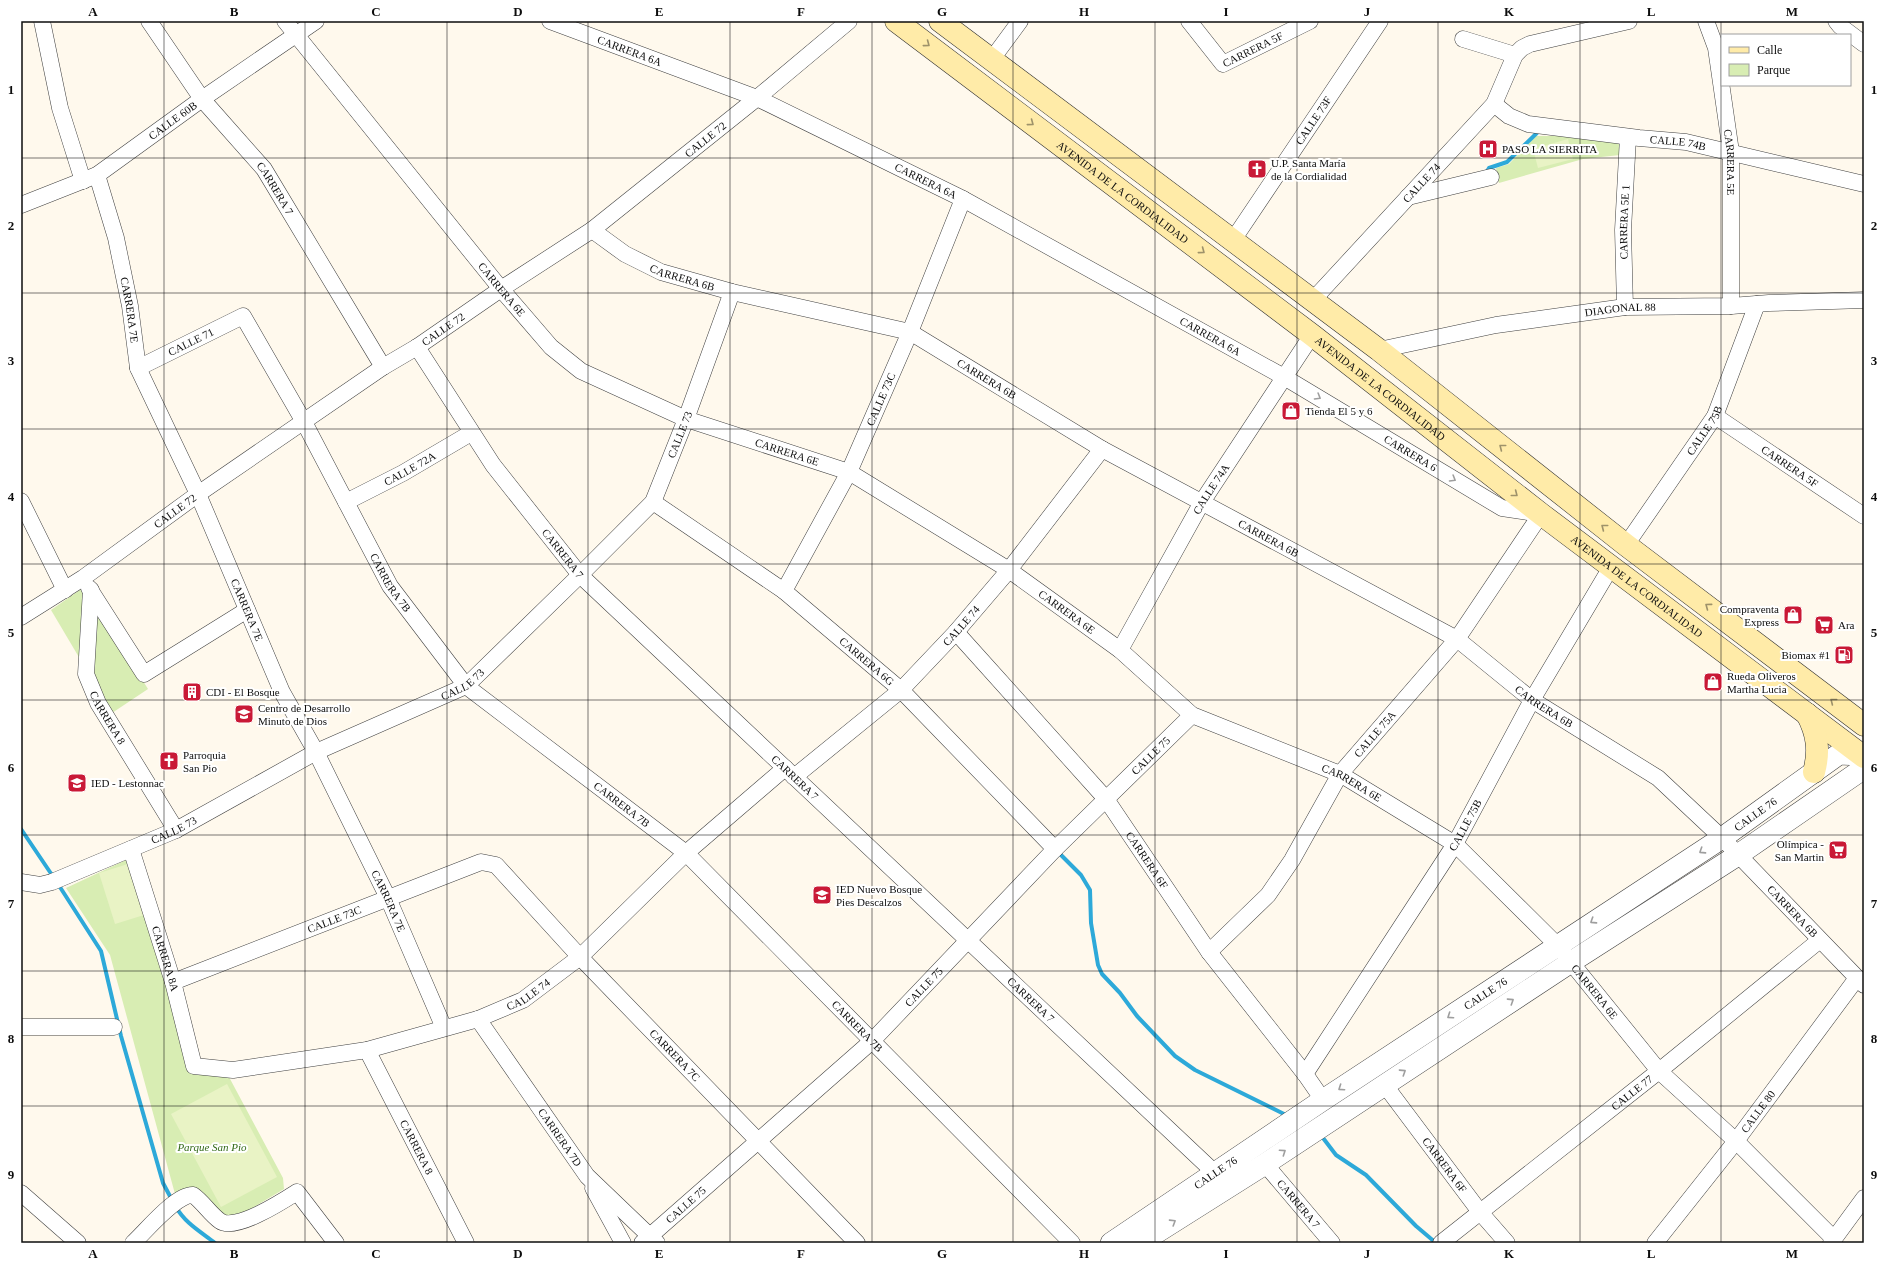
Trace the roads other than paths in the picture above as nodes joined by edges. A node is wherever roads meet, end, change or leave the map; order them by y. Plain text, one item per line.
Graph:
1 (42, 21) edge
2 (149, 21) edge
3 (285, 21) edge
4 (316, 21) edge
5 (550, 21) edge
6 (849, 21) edge
7 (896, 21) edge
8 (940, 21) edge
9 (1020, 21) edge
10 (1189, 21) edge
11 (1310, 21) edge
12 (1629, 21) edge
13 (1706, 21) edge
14 (1836, 21) edge
15 (1377, 22) edge
16 (1851, 34) edge
17 (1851, 34) edge
18 (297, 35) junction
19 (1463, 39) dead end
20 (1864, 44) edge
21 (1515, 55) junction
22 (992, 59) junction
23 (1721, 83) edge
24 (1721, 86) edge
25 (202, 98) junction
26 (757, 98) junction
27 (1494, 104) junction
28 (1628, 137) junction
29 (1731, 152) junction
30 (1491, 177) dead end
31 (90, 178) junction
32 (1864, 184) edge
33 (1408, 197) junction
34 (963, 199) junction
35 (21, 205) edge
36 (592, 230) junction
37 (1233, 240) junction
38 (501, 289) junction
39 (732, 292) junction
40 (1864, 300) edge
41 (1312, 301) junction
42 (1757, 304) junction
43 (1731, 306) junction
44 (1625, 307) junction
45 (243, 316) joint
46 (910, 332) junction
47 (1312, 334) junction
48 (417, 347) junction
49 (1379, 350) junction
50 (383, 367) junction
51 (138, 368) junction
52 (1284, 377) junction
53 (1715, 416) junction
54 (686, 419) junction
55 (304, 422) junction
56 (471, 433) junction
57 (1102, 449) junction
58 (849, 472) junction
59 (198, 494) junction
60 (21, 501) edge
61 (346, 502) junction
62 (652, 502) junction
63 (1202, 502) junction
64 (1541, 514) junction
65 (1864, 516) edge
66 (1626, 544) junction
67 (1611, 567) junction
68 (1009, 570) junction
69 (580, 576) junction
70 (87, 584) junction
71 (65, 590) junction
72 (784, 591) junction
73 (247, 610) junction
74 (21, 617) edge
75 (956, 632) junction
76 (1457, 639) junction
77 (1120, 650) junction
78 (466, 686) junction
79 (901, 690) junction
80 (1532, 700) junction
81 (1807, 714) junction
82 (1192, 715) junction
83 (1864, 726) edge
84 (316, 752) junction
85 (1863, 755) edge
86 (1814, 772) junction
87 (789, 773) junction
88 (1340, 774) junction
89 (1106, 800) junction
90 (176, 830) junction
91 (1722, 838) junction
92 (1455, 844) junction
93 (131, 850) junction
94 (1055, 850) junction
95 (686, 853) junction
96 (1738, 855) junction
97 (496, 865) joint
98 (21, 882) edge
99 (388, 898) junction
100 (1820, 940) junction
101 (968, 942) junction
102 (1557, 945) junction
103 (1209, 952) junction
104 (580, 957) junction
105 (1571, 962) junction
106 (1860, 981) edge
107 (173, 982) junction
108 (478, 1019) junction
109 (21, 1027) edge
110 (114, 1027) dead end
111 (444, 1028) junction
112 (872, 1042) junction
113 (368, 1050) junction
114 (197, 1068) joint
115 (1659, 1071) junction
116 (1305, 1074) junction
117 (1384, 1084) junction
118 (1323, 1100) junction
119 (758, 1141) junction
120 (1736, 1141) junction
121 (1265, 1164) junction
122 (1215, 1173) junction
123 (587, 1176) junction
124 (21, 1193) edge
125 (1864, 1198) edge
126 (1480, 1212) junction
127 (1139, 1239) edge
128 (650, 1240) edge
129 (462, 1241) edge
130 (1832, 1241) edge
131 (1442, 1242) edge
132 (78, 1243) edge
133 (133, 1243) edge
134 (336, 1243) edge
135 (623, 1243) edge
136 (857, 1243) edge
137 (1072, 1243) edge
138 (1111, 1243) edge
139 (1332, 1243) edge
140 (1507, 1243) edge
141 (1655, 1243) edge

1 - 31 street, CARRERA 7E
2 - 25 street, CARRERA 7
3 - 18 street, CARRERA 6E
4 - 18 street, CALLE 60B
5 - 26 street, CARRERA 6A
6 - 26 street, CALLE 72
7 -> 47 main road, AVENIDA DE LA CORDIALIDAD
8 - 22 main road
9 - 22 street
10 - 11 street, CARRERA 5F
12 - 21 street
13 - 23 street, CARRERA 5E
14 - 17 street
15 - 37 street, CALLE 73F
16 - 20 street
18 - 25 street, CALLE 60B
18 - 38 street, CARRERA 6E
19 - 21 street
21 - 27 street, CALLE 74
22 - 37 main road
24 - 29 street, CARRERA 5E
25 - 31 street, CALLE 60B
25 - 50 street, CARRERA 7
26 - 34 street, CARRERA 6A
26 - 36 street, CALLE 72
27 - 28 street, CALLE 74B
27 - 33 street, CALLE 74
28 - 29 street, CALLE 74B
28 - 44 street, CARRERA 5E 1
29 - 32 street, CALLE 74B
29 - 43 street, CARRERA 5E
30 - 33 street
31 - 35 street, CALLE 60B
31 - 51 street, CARRERA 7E
33 - 41 street, CALLE 74
34 - 46 street, CALLE 73C
34 - 52 street, CARRERA 6A
36 - 38 street, CALLE 72
36 - 39 street, CARRERA 6B
37 - 41 main road
38 - 48 street, CALLE 72
38 - 54 street, CARRERA 6E
39 - 46 street, CARRERA 6B
39 - 54 street, CALLE 73
40 - 42 street, DIAGONAL 88
41 - 49 main road
42 - 43 street, DIAGONAL 88
42 - 53 street, CALLE 75B
43 - 44 street, DIAGONAL 88
44 - 49 street, DIAGONAL 88
45 - 51 street, CALLE 71
45 - 55 street, CARRERA 7B
46 - 57 street, CARRERA 6B
46 - 58 street, CALLE 73C
47 - 52 street, CALLE 74A
47 -> 64 main road, AVENIDA DE LA CORDIALIDAD
48 - 50 street, CALLE 72
48 - 56 street, CARRERA 7
66 -> 49 main road
50 - 55 street, CALLE 72
51 - 59 street, CARRERA 7E
52 - 63 street, CALLE 74A
52 -> 64 street, CARRERA 6
53 - 65 street, CARRERA 5F
53 - 66 street, CALLE 75B
54 - 58 street, CARRERA 6E
54 - 62 street, CALLE 73
55 - 59 street, CALLE 72
55 - 61 street, CARRERA 7B
56 - 61 street, CALLE 72A
56 - 69 street, CARRERA 7
57 - 63 street, CARRERA 6B
57 - 68 street, CALLE 74
58 - 68 street, CARRERA 6E
58 - 72 street, CALLE 73C
59 - 70 street, CALLE 72
59 - 73 street, CARRERA 7E
60 - 71 street
61 - 78 street, CARRERA 7B
62 - 69 street, CALLE 73
62 - 72 street, CARRERA 6G
63 - 76 street, CARRERA 6B
63 - 77 street, CALLE 74A
64 - 67 main road, AVENIDA DE LA CORDIALIDAD
64 - 76 street, CALLE 75A
83 -> 66 main road
67 - 80 street, CALLE 75B
67 - 81 main road, AVENIDA DE LA CORDIALIDAD
68 - 75 street, CALLE 74
68 - 77 street, CARRERA 6E
69 - 78 street, CALLE 73
69 - 87 street, CARRERA 7
70 - 71 street, CALLE 72
70 - 73 street
70 - 90 street, CARRERA 8
71 - 74 street, CALLE 72
72 - 79 street, CARRERA 6G
73 - 84 street, CARRERA 7E
75 - 79 street, CALLE 74
75 - 89 street, CARRERA 6F
76 - 80 street, CARRERA 6B
76 - 88 street, CALLE 75A
77 - 82 street, CARRERA 6E
78 - 84 street, CALLE 73
78 - 95 street, CARRERA 7B
79 - 87 street, CALLE 74
79 - 94 street, CARRERA 6G
80 - 91 street, CARRERA 6B
80 - 92 street, CALLE 75B
81 - 85 main road, AVENIDA DE LA CORDIALIDAD
81 - 86 main road
82 - 88 street, CARRERA 6E
82 - 89 street, CALLE 75
84 - 90 street, CALLE 73
84 - 99 street, CARRERA 7E
85 - 86 street, CALLE 76
85 - 96 street, CALLE 76
86 - 91 street, CALLE 76
87 - 95 street, CALLE 74
87 - 101 street, CARRERA 7
88 - 92 street, CARRERA 6E
88 - 103 street, CALLE 75A
89 - 94 street, CALLE 75
89 - 103 street, CARRERA 6F
90 - 93 street, CALLE 73
91 - 96 street, CARRERA 6B
91 -> 102 street, CALLE 76
92 - 102 street, CARRERA 6E
92 - 116 street, CALLE 75B
93 - 98 street, CALLE 73
93 - 107 street, CARRERA 8A
94 - 101 street, CALLE 75
95 - 104 street, CALLE 74
95 - 112 street, CARRERA 7B
96 - 100 street, CARRERA 6B
96 - 105 street, CALLE 76
97 - 99 street, CALLE 73C
97 - 104 street, CARRERA 7C
99 - 107 street, CALLE 73C
99 - 111 street, CARRERA 7E
100 - 106 street, CARRERA 6B
100 - 115 street, CALLE 77
101 - 112 street, CALLE 75
101 - 122 street, CARRERA 7
102 - 105 street, CARRERA 6E
102 -> 118 street, CALLE 76
103 - 116 street, CARRERA 6F
104 - 108 street, CALLE 74
104 - 119 street, CARRERA 7C
105 - 115 street, CARRERA 6E
117 -> 105 street, CALLE 76
106 - 120 street, CALLE 80
107 - 114 street, CARRERA 8A
108 - 111 street, CALLE 74
108 - 123 street, CARRERA 7D
109 - 110 street
111 - 113 street, CALLE 74
112 - 119 street, CALLE 75
112 - 137 street, CARRERA 7B
113 - 114 street, CALLE 74
113 - 129 street, CARRERA 8
115 - 120 street, CARRERA 6E
115 - 126 street, CALLE 77
116 - 118 street, CARRERA 6F
121 -> 117 street, CALLE 76
117 - 126 street, CARRERA 6F
118 - 122 street, CALLE 76
119 - 128 street, CALLE 75
119 - 136 street, CARRERA 7C
120 - 130 street, CARRERA 6E
120 - 141 street, CALLE 80
127 -> 121 street, CALLE 76
121 - 139 street, CARRERA 7
122 - 127 street, CALLE 76
123 - 128 street, CARRERA 7D
123 - 135 street
124 - 132 street
125 - 130 street
126 - 131 street, CALLE 77
126 - 140 street, CARRERA 6F
127 - 138 street, CALLE 76
133 - 134 street

